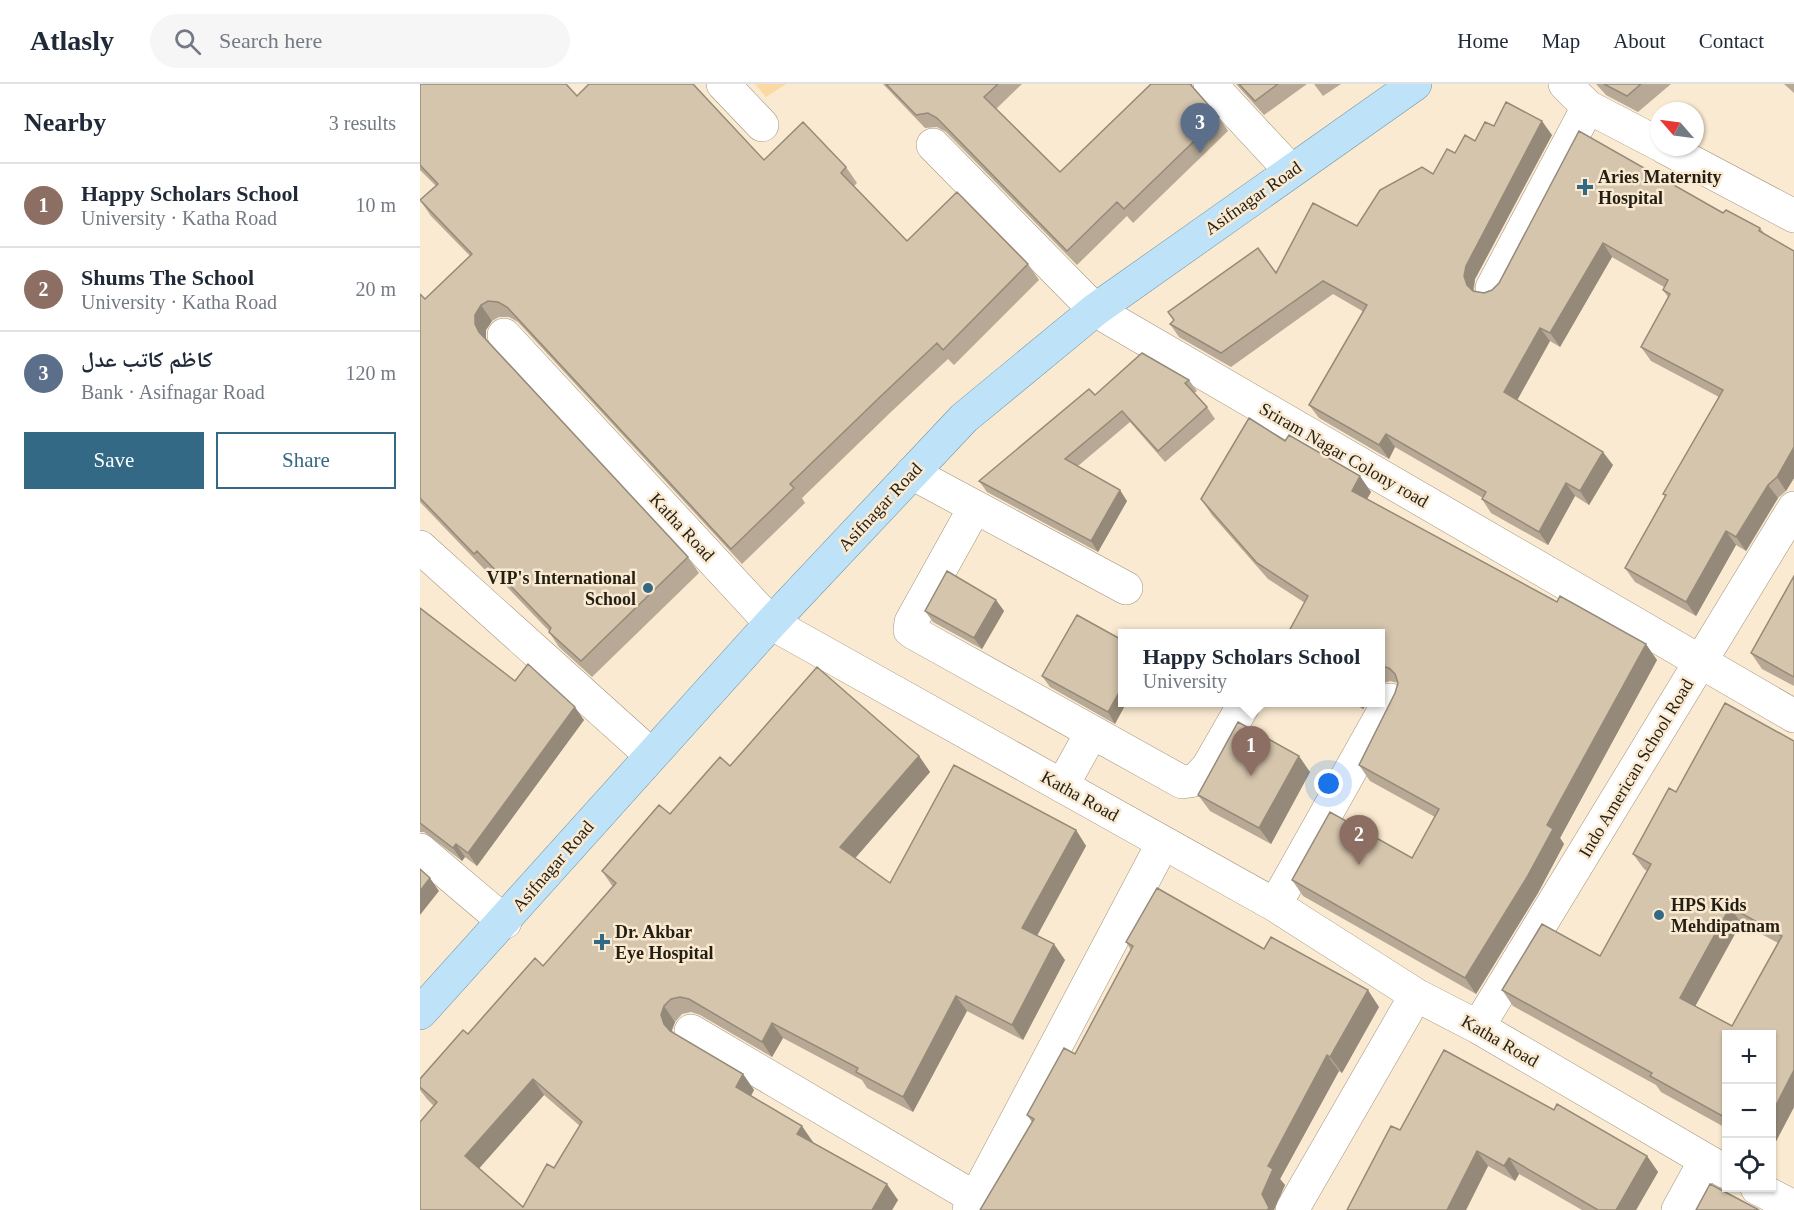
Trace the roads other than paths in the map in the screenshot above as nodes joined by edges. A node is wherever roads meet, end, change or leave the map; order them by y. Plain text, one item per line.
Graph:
1 (723, 84) edge
2 (1210, 84) edge
3 (1415, 84) edge
4 (1565, 84) edge
5 (1588, 107) junction
6 (762, 125) dead end
7 (1650, 139) edge
8 (933, 145) dead end
9 (1681, 156) edge
10 (1292, 171) junction
11 (1794, 216) edge
12 (1492, 288) edge
13 (1095, 310) junction
14 (504, 335) dead end
15 (912, 473) junction
16 (975, 507) junction
17 (1794, 508) edge
18 (420, 547) edge
19 (1126, 588) dead end
20 (771, 623) junction
21 (1700, 663) junction
22 (1390, 700) edge
23 (1242, 707) edge
24 (1794, 716) edge
25 (1092, 732) junction
26 (651, 755) junction
27 (1062, 786) junction
28 (1163, 843) junction
29 (420, 850) edge
30 (1275, 905) junction
31 (505, 922) junction
32 (1416, 995) junction
33 (420, 1013) edge
34 (1478, 1027) junction
35 (691, 1031) dead end
36 (1716, 1166) edge
37 (972, 1204) edge
38 (1292, 1210) edge
39 (1678, 1210) edge

1 - 6 street
2 - 10 street
3 - 10 main road, Asifnagar Road
4 - 5 street
5 - 7 street
5 - 12 street
8 - 13 street, Sriram Nagar Colony road
9 - 11 street
10 - 13 main road, Asifnagar Road
13 - 15 main road, Asifnagar Road
13 - 21 street, Sriram Nagar Colony road
14 - 20 street, Katha Road
15 - 16 street
15 - 20 main road, Asifnagar Road
16 - 19 street
16 - 25 street
17 - 21 street, Indo American School Road
18 - 26 street
20 - 26 main road, Asifnagar Road
20 - 27 street, Katha Road
21 - 24 street, Sriram Nagar Colony road
21 - 34 street, Indo American School Road
22 - 30 street
23 - 25 street
25 - 27 street
26 - 31 main road, Asifnagar Road
27 - 28 street, Katha Road
28 - 30 street, Katha Road
28 - 37 street
29 - 31 street
30 - 32 street, Katha Road
31 - 33 main road, Asifnagar Road
32 - 34 street, Katha Road
32 - 38 street
34 - 36 street, Katha Road
35 - 37 street
36 - 39 street

